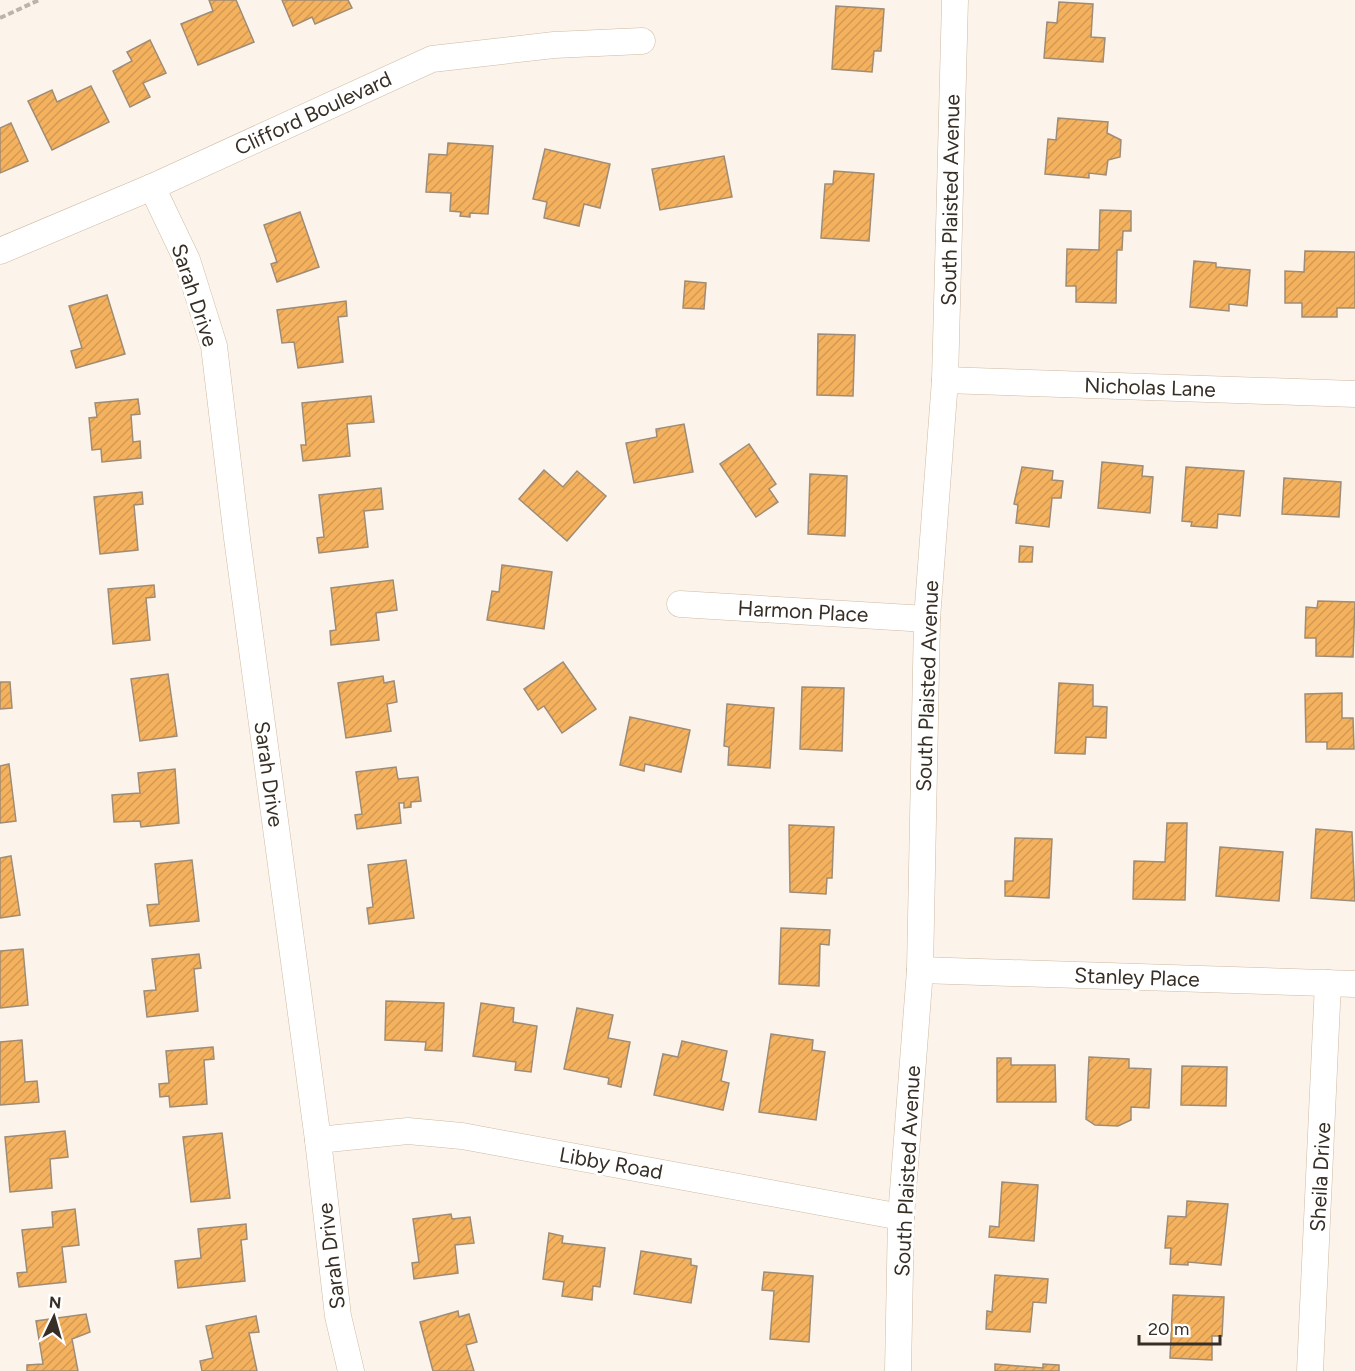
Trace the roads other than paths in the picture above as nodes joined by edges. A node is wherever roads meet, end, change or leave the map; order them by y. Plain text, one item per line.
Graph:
1 (955, 0) edge
2 (642, 41) dead end
3 (152, 187) junction
4 (0, 251) edge
5 (945, 380) junction
6 (1355, 394) edge
7 (680, 604) dead end
8 (927, 619) junction
9 (920, 970) junction
10 (1328, 983) junction
11 (1355, 984) edge
12 (318, 1140) junction
13 (901, 1217) junction
14 (351, 1371) edge
15 (898, 1371) edge
16 (1310, 1371) edge

1 - 5 street, South Plaisted Avenue
2 - 3 street, Clifford Boulevard
3 - 4 street, Clifford Boulevard
3 - 12 street, Sarah Drive
5 - 6 street, Nicholas Lane
5 - 8 street, South Plaisted Avenue
7 - 8 street, Harmon Place
8 - 9 street, South Plaisted Avenue
9 - 10 street, Stanley Place
9 - 13 street, South Plaisted Avenue
10 - 11 street, Stanley Place
10 - 16 street, Sheila Drive
12 - 13 street, Libby Road
12 - 14 street, Sarah Drive
13 - 15 street, South Plaisted Avenue

